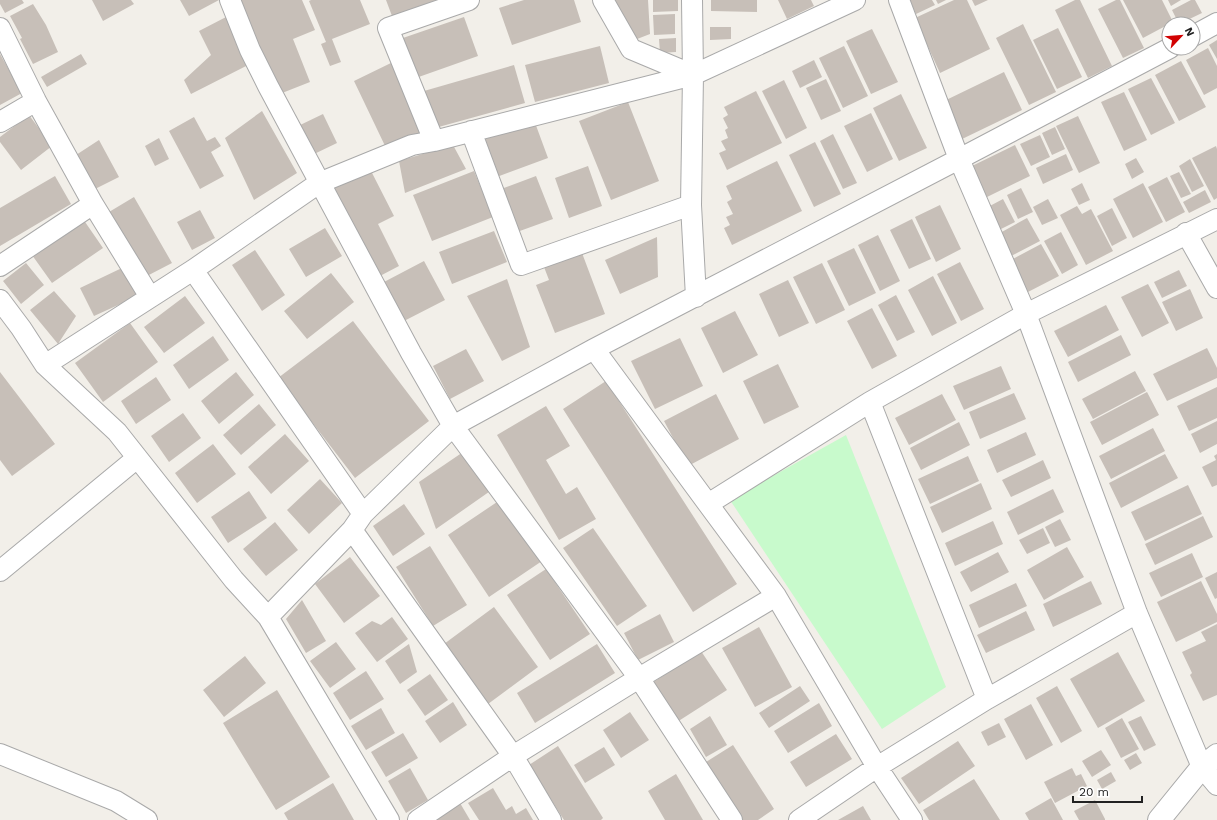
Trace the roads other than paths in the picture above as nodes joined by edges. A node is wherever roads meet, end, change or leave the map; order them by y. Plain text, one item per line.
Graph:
1 (230, 0) edge
2 (469, 0) edge
3 (603, 0) edge
4 (692, 0) edge
5 (855, 0) edge
6 (899, 0) edge
7 (1217, 23) edge
8 (0, 28) edge
9 (1201, 32) edge
10 (1161, 53) edge
11 (693, 75) junction
12 (36, 101) junction
13 (0, 122) edge
14 (471, 131) junction
15 (434, 141) junction
16 (960, 159) junction
17 (320, 183) junction
18 (93, 204) junction
19 (691, 205) junction
20 (1217, 219) edge
21 (1186, 233) junction
22 (0, 266) edge
23 (193, 270) junction
24 (1217, 288) edge
25 (150, 297) junction
26 (696, 297) junction
27 (0, 300) edge
28 (1026, 314) junction
29 (594, 349) junction
30 (45, 365) junction
31 (870, 402) junction
32 (453, 426) junction
33 (137, 458) junction
34 (708, 504) junction
35 (363, 514) junction
36 (352, 530) junction
37 (0, 571) edge
38 (776, 596) junction
39 (1137, 613) junction
40 (268, 617) junction
41 (639, 678) junction
42 (987, 699) junction
43 (0, 754) edge
44 (513, 756) junction
45 (1209, 761) edge
46 (877, 767) junction
47 (1217, 785) edge
48 (147, 820) edge
49 (389, 820) edge
50 (418, 820) edge
51 (550, 820) edge
52 (732, 820) edge
53 (799, 820) edge
54 (912, 820) edge
55 (1159, 820) edge

1 - 17 street
2 - 15 street
3 - 11 street
4 - 11 street
5 - 11 street
6 - 16 street
7 - 9 street
8 - 12 street
10 - 16 street
11 - 14 street
11 - 19 street
12 - 13 street
12 - 18 street
14 - 15 street
14 - 19 street
15 - 17 street
16 - 26 street
16 - 28 street
17 - 23 street
17 - 32 street
18 - 22 street
18 - 25 street
19 - 26 street
20 - 21 street
21 - 24 street
21 - 28 street
23 - 25 street
23 - 35 street
25 - 30 street
26 - 29 street
27 - 30 street
28 - 31 street
28 - 39 street
29 - 32 street
29 - 34 street
30 - 33 street
31 - 34 street
31 - 42 street
32 - 35 street
32 - 41 street
33 - 37 street
33 - 40 street
34 - 38 street
35 - 36 street
36 - 40 street
36 - 44 street
38 - 41 street
38 - 46 street
39 - 42 street
39 - 45 street
40 - 49 street
41 - 44 street
41 - 52 street
42 - 46 street
43 - 48 street
44 - 50 street
44 - 51 street
45 - 47 street
45 - 55 street
46 - 53 street
46 - 54 street

